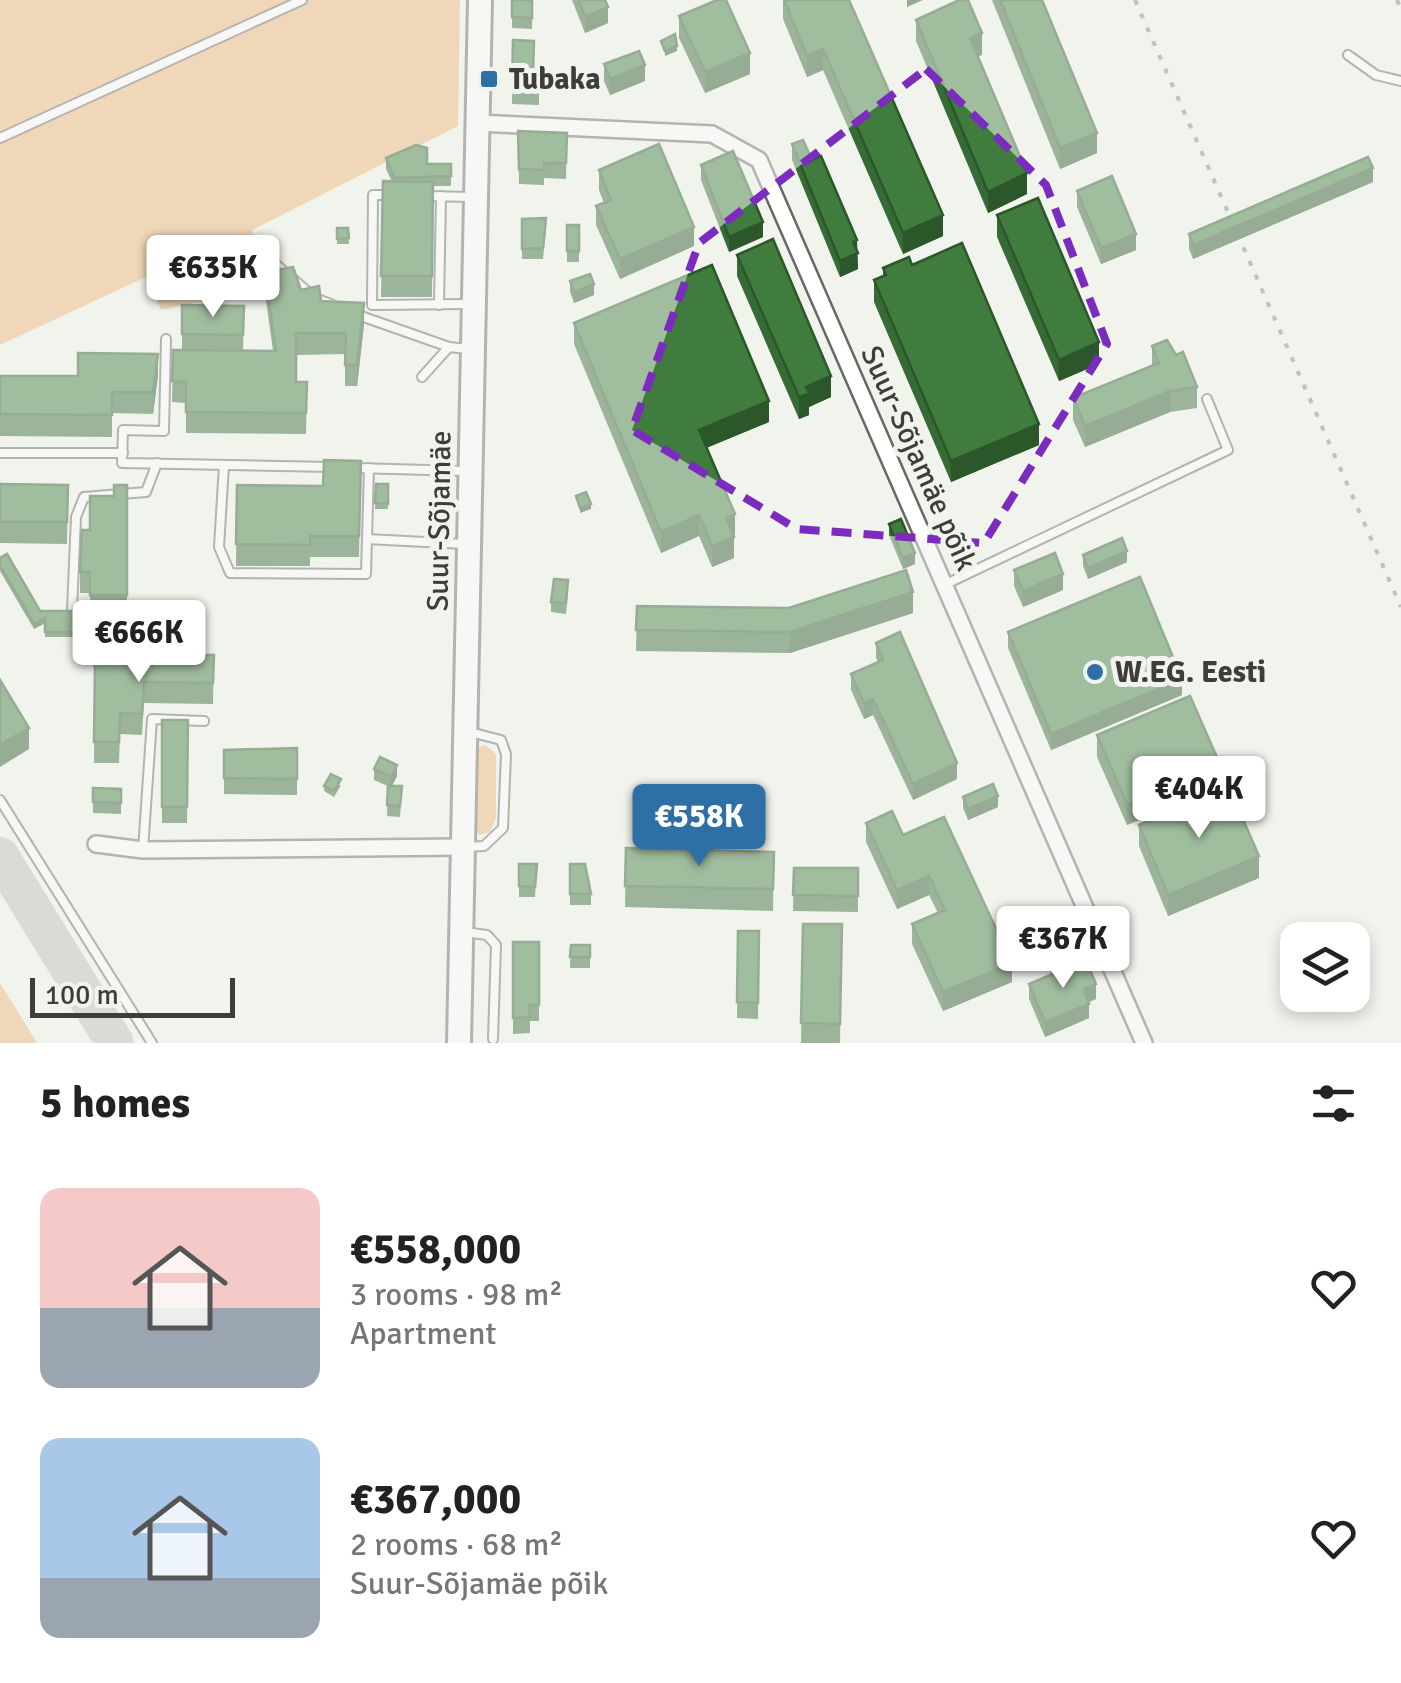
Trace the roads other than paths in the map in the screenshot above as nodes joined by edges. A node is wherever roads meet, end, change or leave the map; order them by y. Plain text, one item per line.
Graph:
1 (302, 0) edge
2 (480, 0) edge
3 (1348, 55) dead end
4 (1401, 81) edge
5 (477, 123) junction
6 (0, 138) edge
7 (441, 196) junction
8 (476, 197) junction
9 (271, 260) dead end
10 (473, 304) junction
11 (439, 305) junction
12 (166, 339) dead end
13 (448, 347) junction
14 (473, 349) junction
15 (422, 378) dead end
16 (1207, 399) dead end
17 (0, 453) edge
18 (123, 453) junction
19 (158, 463) junction
20 (224, 465) junction
21 (370, 468) junction
22 (470, 471) junction
23 (367, 539) junction
24 (469, 544) junction
25 (944, 585) junction
26 (72, 610) edge
27 (204, 721) dead end
28 (466, 732) junction
29 (0, 800) edge
30 (96, 844) dead end
31 (463, 847) junction
32 (144, 850) junction
33 (462, 932) junction
34 (492, 1039) dead end
35 (152, 1043) edge
36 (459, 1043) edge
37 (1144, 1043) edge

1 - 6 lane
2 - 5 main road, Suur-Sõjamäe
3 - 4 lane
5 - 8 main road, Suur-Sõjamäe
5 - 25 street, Suur-Sõjamäe põik
7 - 8 lane
7 - 11 lane
7 - 11 lane
8 - 10 main road, Suur-Sõjamäe
9 - 13 lane
10 - 11 lane
10 - 14 main road, Suur-Sõjamäe
12 - 18 lane
13 - 14 lane
13 - 15 lane
14 - 22 main road, Suur-Sõjamäe
16 - 25 lane
17 - 18 lane
18 - 19 lane
19 - 20 lane
19 - 26 lane
20 - 21 lane
20 - 23 lane
21 - 22 lane
21 - 23 lane
22 - 24 main road, Suur-Sõjamäe
23 - 24 lane
24 - 28 main road, Suur-Sõjamäe
25 - 37 street, Suur-Sõjamäe põik
27 - 32 lane
28 - 31 main road, Suur-Sõjamäe
28 - 31 lane
29 - 35 lane
30 - 32 street
31 - 32 street
31 - 33 main road, Suur-Sõjamäe
33 - 34 lane
33 - 36 main road, Suur-Sõjamäe

